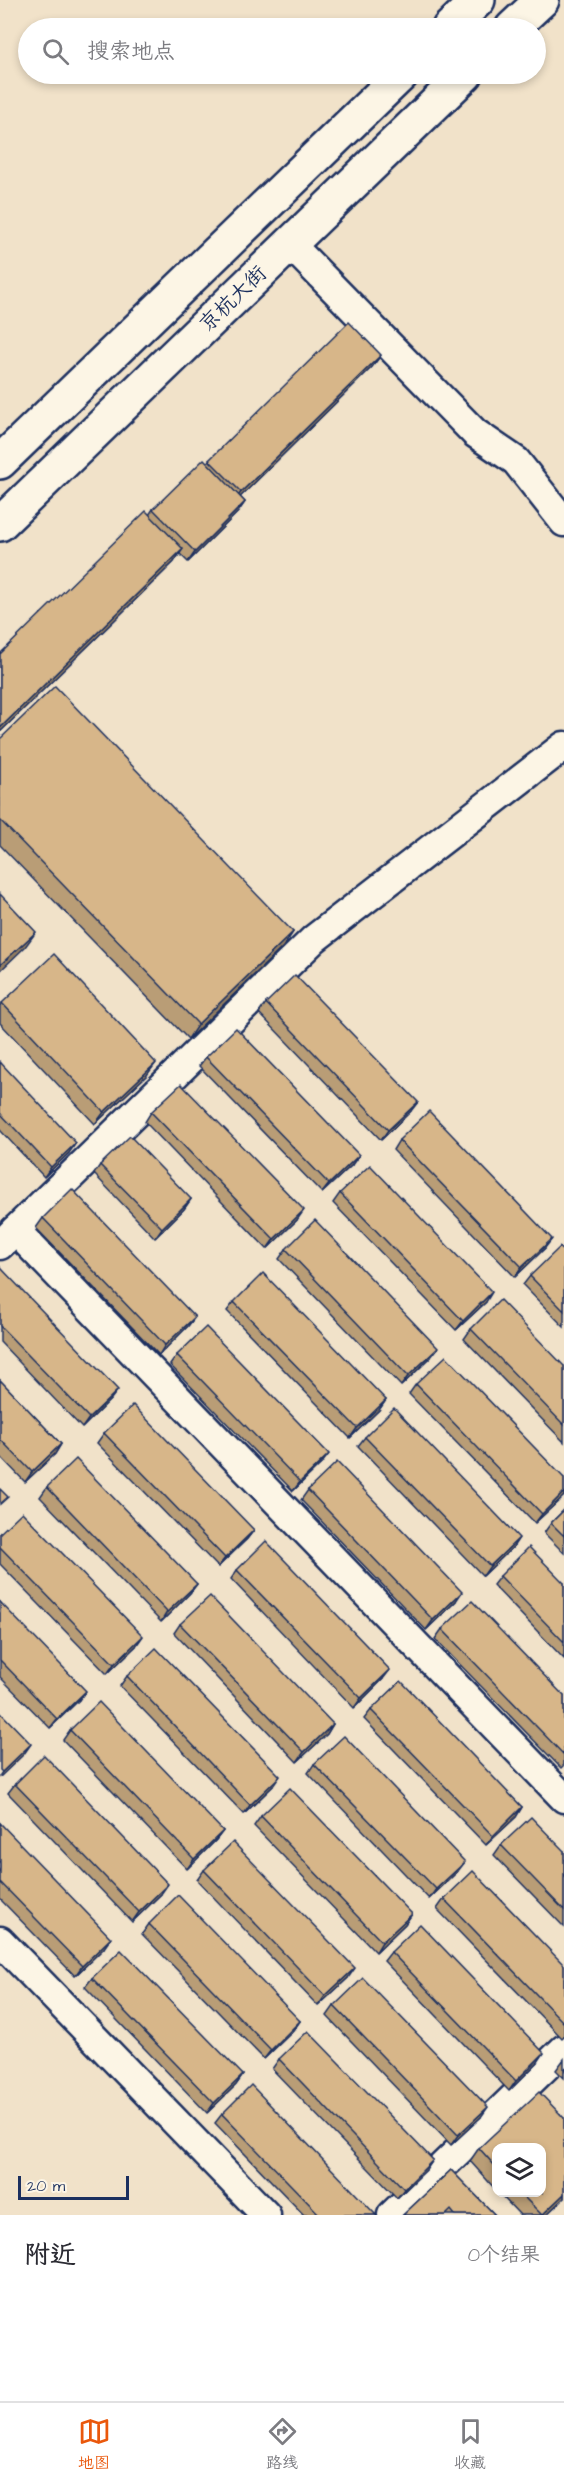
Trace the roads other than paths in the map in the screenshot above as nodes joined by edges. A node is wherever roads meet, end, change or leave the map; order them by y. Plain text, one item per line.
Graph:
1 (478, 0) edge
2 (542, 0) edge
3 (459, 18) edge
4 (523, 18) edge
5 (392, 84) edge
6 (456, 84) edge
7 (290, 244) junction
8 (0, 462) edge
9 (564, 522) edge
10 (0, 524) edge
11 (564, 746) edge
12 (7, 1238) edge
13 (564, 1798) edge
14 (0, 1941) edge
15 (564, 2049) edge
16 (266, 2215) edge
17 (392, 2215) edge

1 - 3 main road
2 - 4 main road
5 - 8 main road
6 - 7 main road, 京杭大街
7 - 9 street
7 - 10 main road, 京杭大街
11 - 12 street
12 - 13 street
14 - 16 street
15 - 17 street

